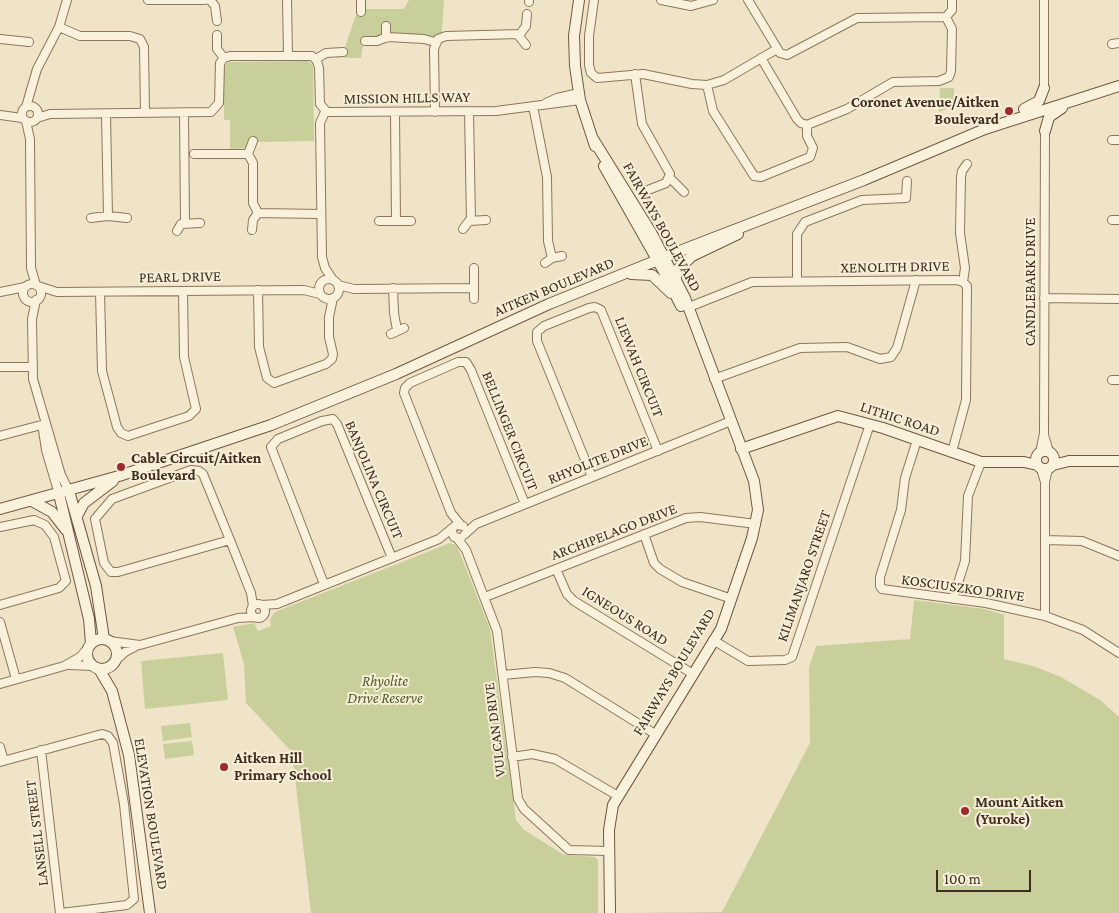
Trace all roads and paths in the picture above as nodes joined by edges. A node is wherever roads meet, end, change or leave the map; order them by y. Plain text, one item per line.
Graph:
1 (67, 0) edge
2 (148, 0) edge
3 (205, 0) edge
4 (210, 0) edge
5 (287, 0) edge
6 (361, 0) edge
7 (579, 0) edge
8 (594, 0) edge
9 (661, 0) edge
10 (713, 0) edge
11 (748, 0) edge
12 (952, 0) edge
13 (1044, 0) edge
14 (361, 12) dead end
15 (527, 14) dead end
16 (946, 16) junction
17 (216, 20) dead end
18 (386, 26) dead end
19 (59, 27) junction
20 (217, 35) dead end
21 (518, 35) junction
22 (386, 38) junction
23 (0, 39) edge
24 (364, 41) dead end
25 (29, 42) dead end
26 (436, 42) junction
27 (526, 45) dead end
28 (777, 48) junction
29 (343, 52) dead end
30 (288, 55) junction
31 (224, 58) junction
32 (761, 58) junction
33 (316, 59) junction
34 (635, 74) junction
35 (707, 85) junction
36 (1119, 87) edge
37 (1044, 88) junction
38 (579, 96) junction
39 (1068, 101) junction
40 (533, 106) junction
41 (469, 111) junction
42 (325, 112) junction
43 (395, 112) junction
44 (435, 112) junction
45 (145, 113) junction
46 (184, 113) junction
47 (30, 114) junction
48 (106, 114) junction
49 (3, 115) edge
50 (1025, 115) junction
51 (807, 125) junction
52 (985, 130) junction
53 (1045, 131) junction
54 (253, 141) dead end
55 (194, 154) dead end
56 (248, 154) junction
57 (967, 164) dead end
58 (670, 178) junction
59 (906, 181) dead end
60 (648, 190) dead end
61 (684, 192) dead end
62 (258, 213) junction
63 (321, 214) junction
64 (108, 216) junction
65 (92, 218) dead end
66 (127, 218) dead end
67 (762, 218) junction
68 (471, 220) junction
69 (486, 220) dead end
70 (379, 221) dead end
71 (396, 221) junction
72 (411, 221) dead end
73 (185, 223) junction
74 (200, 223) dead end
75 (463, 229) dead end
76 (252, 230) dead end
77 (177, 231) dead end
78 (562, 256) dead end
79 (552, 258) junction
80 (661, 259) junction
81 (545, 263) dead end
82 (31, 268) junction
83 (325, 268) junction
84 (474, 268) dead end
85 (620, 275) junction
86 (676, 278) junction
87 (916, 280) junction
88 (322, 282) junction
89 (796, 282) junction
90 (963, 282) junction
91 (336, 283) junction
92 (26, 286) junction
93 (37, 286) junction
94 (393, 288) junction
95 (474, 288) junction
96 (354, 289) junction
97 (258, 290) junction
98 (304, 290) junction
99 (182, 291) junction
100 (1, 292) edge
101 (57, 292) junction
102 (100, 292) junction
103 (322, 296) junction
104 (335, 296) junction
105 (1044, 298) junction
106 (26, 299) junction
107 (37, 299) junction
108 (474, 299) dead end
109 (1119, 299) edge
110 (687, 310) junction
111 (329, 317) junction
112 (32, 319) junction
113 (398, 331) dead end
114 (0, 367) edge
115 (32, 367) junction
116 (714, 379) junction
117 (731, 421) junction
118 (44, 424) junction
119 (870, 424) junction
120 (0, 436) edge
121 (917, 440) junction
122 (741, 449) junction
123 (658, 451) junction
124 (952, 452) junction
125 (1045, 461) junction
126 (1119, 461) edge
127 (981, 462) junction
128 (119, 476) junction
129 (592, 477) junction
130 (64, 493) junction
131 (32, 501) junction
132 (525, 504) junction
133 (0, 509) edge
134 (77, 516) junction
135 (756, 524) junction
136 (0, 527) edge
137 (458, 531) junction
138 (644, 534) junction
139 (71, 537) junction
140 (230, 540) junction
141 (1045, 540) junction
142 (1119, 556) edge
143 (392, 558) junction
144 (556, 570) junction
145 (324, 584) junction
146 (485, 597) junction
147 (732, 598) junction
148 (953, 598) junction
149 (277, 604) junction
150 (0, 605) edge
151 (256, 606) junction
152 (264, 614) junction
153 (1045, 616) junction
154 (238, 618) junction
155 (254, 618) junction
156 (0, 622) edge
157 (107, 640) junction
158 (713, 640) junction
159 (140, 644) junction
160 (89, 646) junction
161 (1119, 653) edge
162 (113, 664) junction
163 (64, 666) junction
164 (96, 668) junction
165 (693, 674) junction
166 (503, 675) junction
167 (16, 679) junction
168 (0, 684) edge
169 (112, 691) junction
170 (655, 734) junction
171 (0, 747) edge
172 (41, 750) junction
173 (512, 757) junction
174 (2, 762) edge
175 (618, 796) junction
176 (609, 851) junction
177 (61, 913) edge
178 (150, 913) edge
179 (610, 913) edge

1 - 19 street
2 - 3 street
4 - 17 street
5 - 30 street
6 - 14 street
7 - 38 street, FAIRWAYS BOULEVARD
8 - 34 street
9 - 10 street
11 - 28 street
12 - 16 street
13 - 37 street
15 - 21 street
16 - 28 street
16 - 51 street
18 - 22 street
19 - 45 street
19 - 47 street
20 - 31 street
21 - 26 street
21 - 27 street
22 - 24 street
22 - 26 street
23 - 25 street
26 - 44 street
28 - 32 street
29 - 33 street
30 - 31 street
30 - 33 street
31 - 46 street
32 - 35 street
32 - 51 street
33 - 42 street, MISSION HILLS WAY
34 - 35 street
34 - 58 street
35 - 51 street
36 - 39 street, AITKEN BOULEVARD
36 - 53 street
37 - 39 street
37 - 52 street
38 - 40 street, MISSION HILLS WAY
38 - 80 street, FAIRWAYS BOULEVARD
39 - 50 street, AITKEN BOULEVARD
40 - 41 street, MISSION HILLS WAY
40 - 79 street
41 - 44 street, MISSION HILLS WAY
41 - 68 street
42 - 43 street, MISSION HILLS WAY
42 - 63 street
43 - 44 street, MISSION HILLS WAY
43 - 71 street
45 - 46 street
45 - 48 street
46 - 73 street
47 - 48 street
47 - 49 street
47 - 82 street
48 - 64 street
50 - 52 street, AITKEN BOULEVARD
50 - 53 street
52 - 67 street, AITKEN BOULEVARD
53 - 105 street, CANDLEBARK DRIVE
54 - 56 street
55 - 56 street
56 - 62 street
57 - 90 street
58 - 60 street
58 - 61 street
59 - 89 street
62 - 63 street
62 - 76 street
63 - 83 street
64 - 65 street
64 - 66 street
67 - 80 street, AITKEN BOULEVARD
67 - 86 street
68 - 69 street
68 - 75 street
70 - 71 street
71 - 72 street
73 - 74 street
73 - 77 street
78 - 79 street
79 - 81 street
80 - 85 street, AITKEN BOULEVARD
80 - 86 street, FAIRWAYS BOULEVARD
80 - 110 street, FAIRWAYS BOULEVARD
82 - 92 street
82 - 93 street
83 - 88 street
83 - 91 street
84 - 95 street
85 - 110 street
85 - 128 street, AITKEN BOULEVARD
86 - 110 street, FAIRWAYS BOULEVARD
87 - 89 street, XENOLITH DRIVE
87 - 90 street, XENOLITH DRIVE
87 - 116 street
88 - 91 street
88 - 98 street, PEARL DRIVE
88 - 103 street
89 - 110 street, XENOLITH DRIVE
90 - 124 street, XENOLITH DRIVE
91 - 96 street
91 - 104 street
92 - 93 street
92 - 100 street
92 - 106 street
93 - 101 street, PEARL DRIVE
93 - 107 street
94 - 95 street
94 - 96 street
94 - 113 street
95 - 108 street
96 - 104 street
97 - 98 street, PEARL DRIVE
97 - 99 street, PEARL DRIVE
97 - 111 street
98 - 103 street, PEARL DRIVE
99 - 102 street, PEARL DRIVE
99 - 102 street
100 - 106 street
101 - 102 street, PEARL DRIVE
101 - 107 street, PEARL DRIVE
103 - 104 street, PEARL DRIVE
103 - 111 street
104 - 111 street
105 - 109 street
105 - 125 street, CANDLEBARK DRIVE
106 - 107 street
106 - 112 street
107 - 112 street
110 - 116 street, FAIRWAYS BOULEVARD
112 - 115 street
114 - 115 street
115 - 118 street
116 - 117 street, FAIRWAYS BOULEVARD
117 - 122 street, FAIRWAYS BOULEVARD
117 - 123 street, RHYOLITE DRIVE
118 - 120 street
118 - 130 street
119 - 121 street, LITHIC ROAD
119 - 122 street, LITHIC ROAD
119 - 158 street, KILIMANJARO STREET
121 - 124 street, LITHIC ROAD
121 - 148 street, KOSCIUSZKO DRIVE
122 - 135 street, FAIRWAYS BOULEVARD
123 - 129 street, RHYOLITE DRIVE
123 - 129 street, LIEWAH CIRCUIT
124 - 127 street, LITHIC ROAD
125 - 126 street, LITHIC ROAD
125 - 127 street, LITHIC ROAD
125 - 141 street, CANDLEBARK DRIVE
127 - 148 street
128 - 130 street, AITKEN BOULEVARD
128 - 134 street
129 - 132 street, RHYOLITE DRIVE
130 - 131 street, AITKEN BOULEVARD
130 - 134 street
130 - 139 street
131 - 133 street, AITKEN BOULEVARD
131 - 139 street
132 - 137 street, RHYOLITE DRIVE
132 - 137 street, BELLINGER CIRCUIT
134 - 157 street
135 - 138 street, ARCHIPELAGO DRIVE
135 - 147 street, FAIRWAYS BOULEVARD
136 - 150 street
137 - 143 street, RHYOLITE DRIVE
137 - 146 street, VULCAN DRIVE
138 - 144 street, ARCHIPELAGO DRIVE
138 - 147 street
139 - 160 street
140 - 140 street
140 - 151 street
141 - 142 street
141 - 153 street, CANDLEBARK DRIVE
143 - 145 street, RHYOLITE DRIVE
143 - 145 street, BANJOLINA CIRCUIT
144 - 146 street, ARCHIPELAGO DRIVE
144 - 165 street, IGNEOUS ROAD
145 - 149 street, RHYOLITE DRIVE
146 - 166 street, VULCAN DRIVE
147 - 158 street, FAIRWAYS BOULEVARD
148 - 153 street, KOSCIUSZKO DRIVE
149 - 151 street, RHYOLITE DRIVE
149 - 152 street, RHYOLITE DRIVE
151 - 152 street
151 - 154 street
151 - 155 street
152 - 155 street, RHYOLITE DRIVE
153 - 161 street, KOSCIUSZKO DRIVE
154 - 155 street
154 - 159 street
156 - 167 street
157 - 159 street
157 - 160 street
157 - 162 street
158 - 165 street, FAIRWAYS BOULEVARD
159 - 162 street
160 - 163 street
160 - 164 street
162 - 164 street
162 - 169 street, ELEVATION BOULEVARD
163 - 164 street
163 - 167 street
164 - 169 street, ELEVATION BOULEVARD
165 - 170 street, FAIRWAYS BOULEVARD
166 - 170 street
166 - 173 street, VULCAN DRIVE
167 - 168 street
169 - 178 street, ELEVATION BOULEVARD
170 - 175 street, FAIRWAYS BOULEVARD
171 - 174 street
172 - 174 street
172 - 177 street, LANSELL STREET
172 - 177 street
173 - 175 street
173 - 176 street, VULCAN DRIVE
175 - 176 street, FAIRWAYS BOULEVARD
176 - 179 street, FAIRWAYS BOULEVARD

